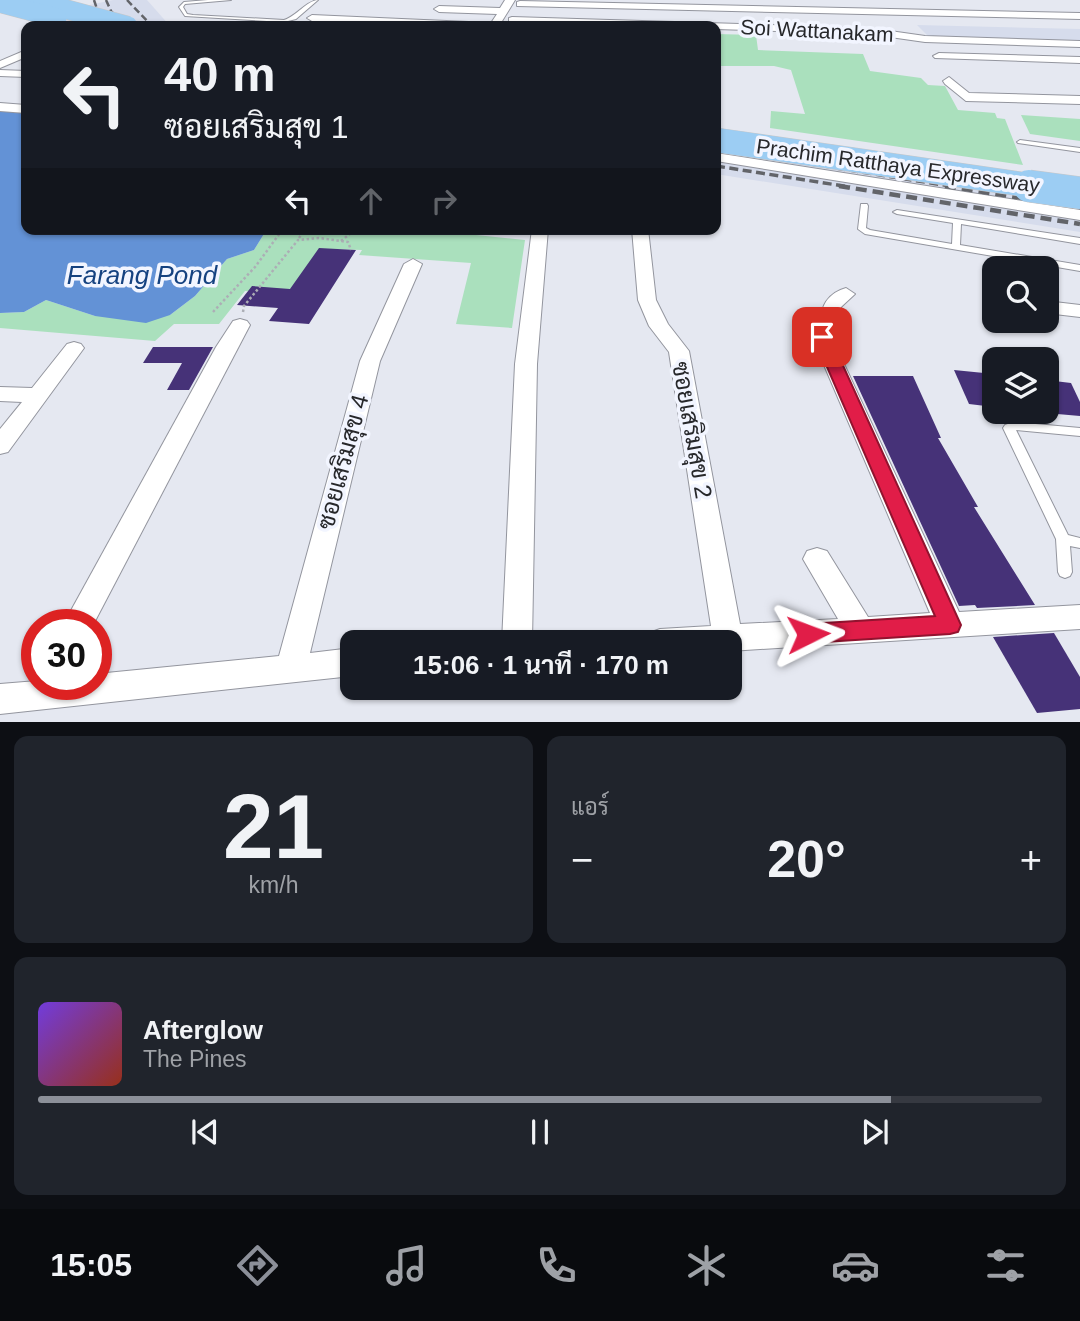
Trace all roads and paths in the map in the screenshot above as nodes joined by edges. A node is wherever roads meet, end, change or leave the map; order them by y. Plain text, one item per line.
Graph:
1 (32, 0) edge
2 (229, 0) edge
3 (618, 0) edge
4 (781, 0) edge
5 (808, 0) edge
6 (985, 0) edge
7 (1018, 0) edge
8 (515, 2) edge
9 (545, 2) edge
10 (0, 3) edge
11 (317, 3) edge
12 (650, 4) edge
13 (425, 8) dead end
14 (788, 10) junction
15 (819, 11) junction
16 (504, 12) junction
17 (1003, 14) junction
18 (1036, 15) junction
19 (1080, 16) edge
20 (312, 18) dead end
21 (512, 20) dead end
22 (70, 21) edge
23 (110, 21) edge
24 (269, 21) edge
25 (286, 21) edge
26 (380, 21) edge
27 (498, 21) edge
28 (534, 21) edge
29 (721, 30) edge
30 (943, 40) junction
31 (1080, 44) edge
32 (21, 55) edge
33 (1080, 60) edge
34 (0, 65) edge
35 (0, 73) edge
36 (21, 74) edge
37 (949, 81) dead end
38 (0, 94) edge
39 (21, 95) edge
40 (1080, 100) edge
41 (0, 107) edge
42 (21, 109) edge
43 (721, 140) edge
44 (1020, 142) dead end
45 (1080, 150) edge
46 (721, 158) edge
47 (1080, 192) edge
48 (864, 206) dead end
49 (897, 212) dead end
50 (1080, 215) edge
51 (957, 221) junction
52 (279, 235) edge
53 (302, 235) edge
54 (348, 235) edge
55 (539, 235) edge
56 (640, 235) edge
57 (298, 240) junction
58 (341, 241) junction
59 (1080, 241) edge
60 (956, 247) junction
61 (351, 250) dead end
62 (413, 264) dead end
63 (1080, 268) edge
64 (846, 294) dead end
65 (1059, 309) edge
66 (1080, 311) edge
67 (213, 312) dead end
68 (240, 325) joint
69 (74, 348) dead end
70 (0, 394) edge
71 (40, 395) junction
72 (1080, 432) edge
73 (0, 446) edge
74 (1063, 539) junction
75 (1080, 543) edge
76 (817, 559) dead end
77 (1066, 572) dead end
78 (86, 609) edge
79 (1080, 617) edge
80 (950, 625) junction
81 (517, 630) edge
82 (728, 630) edge
83 (860, 630) junction
84 (742, 637) edge
85 (340, 663) edge
86 (291, 667) junction
87 (112, 684) edge
88 (21, 695) edge
89 (0, 699) edge

1 - 23 highway, bridge
2 - 24 lane
3 - 12 street
4 - 14 street
5 - 15 street
6 - 17 street
7 - 18 street
8 - 9 street
8 - 16 street
9 - 12 street
10 - 22 highway, bridge
11 - 25 lane
12 - 14 street
13 - 16 street
14 - 15 street
15 - 17 street
16 - 27 street
17 - 18 street
18 - 19 street
20 - 26 street
21 - 28 street, Soi Wattanakam
29 - 30 street, Soi Wattanakam
30 - 31 street, Soi Wattanakam
30 - 33 street
32 - 34 street
35 - 36 street
37 - 40 street
38 - 39 street
41 - 42 street
43 - 47 highway, Prachim Ratthaya Expressway, bridge
44 - 45 lane
46 - 50 street
48 - 60 lane
49 - 51 lane
51 - 59 lane
51 - 60 lane
52 - 67 path
53 - 57 path
54 - 58 path
55 - 81 street
56 - 82 street, ซอยเสริมสุข 2
57 - 58 path
57 - 68 path
58 - 61 path
60 - 63 lane
62 - 86 street, ซอยเสริมสุข 4
64 - 80 street
65 - 66 street
68 - 78 street
69 - 71 street
70 - 71 street
71 - 73 street
72 - 74 lane
74 - 75 lane
74 - 77 lane
76 - 83 street
79 - 80 street
80 - 83 street
83 - 84 street
85 - 86 street
86 - 87 street
88 - 89 street

